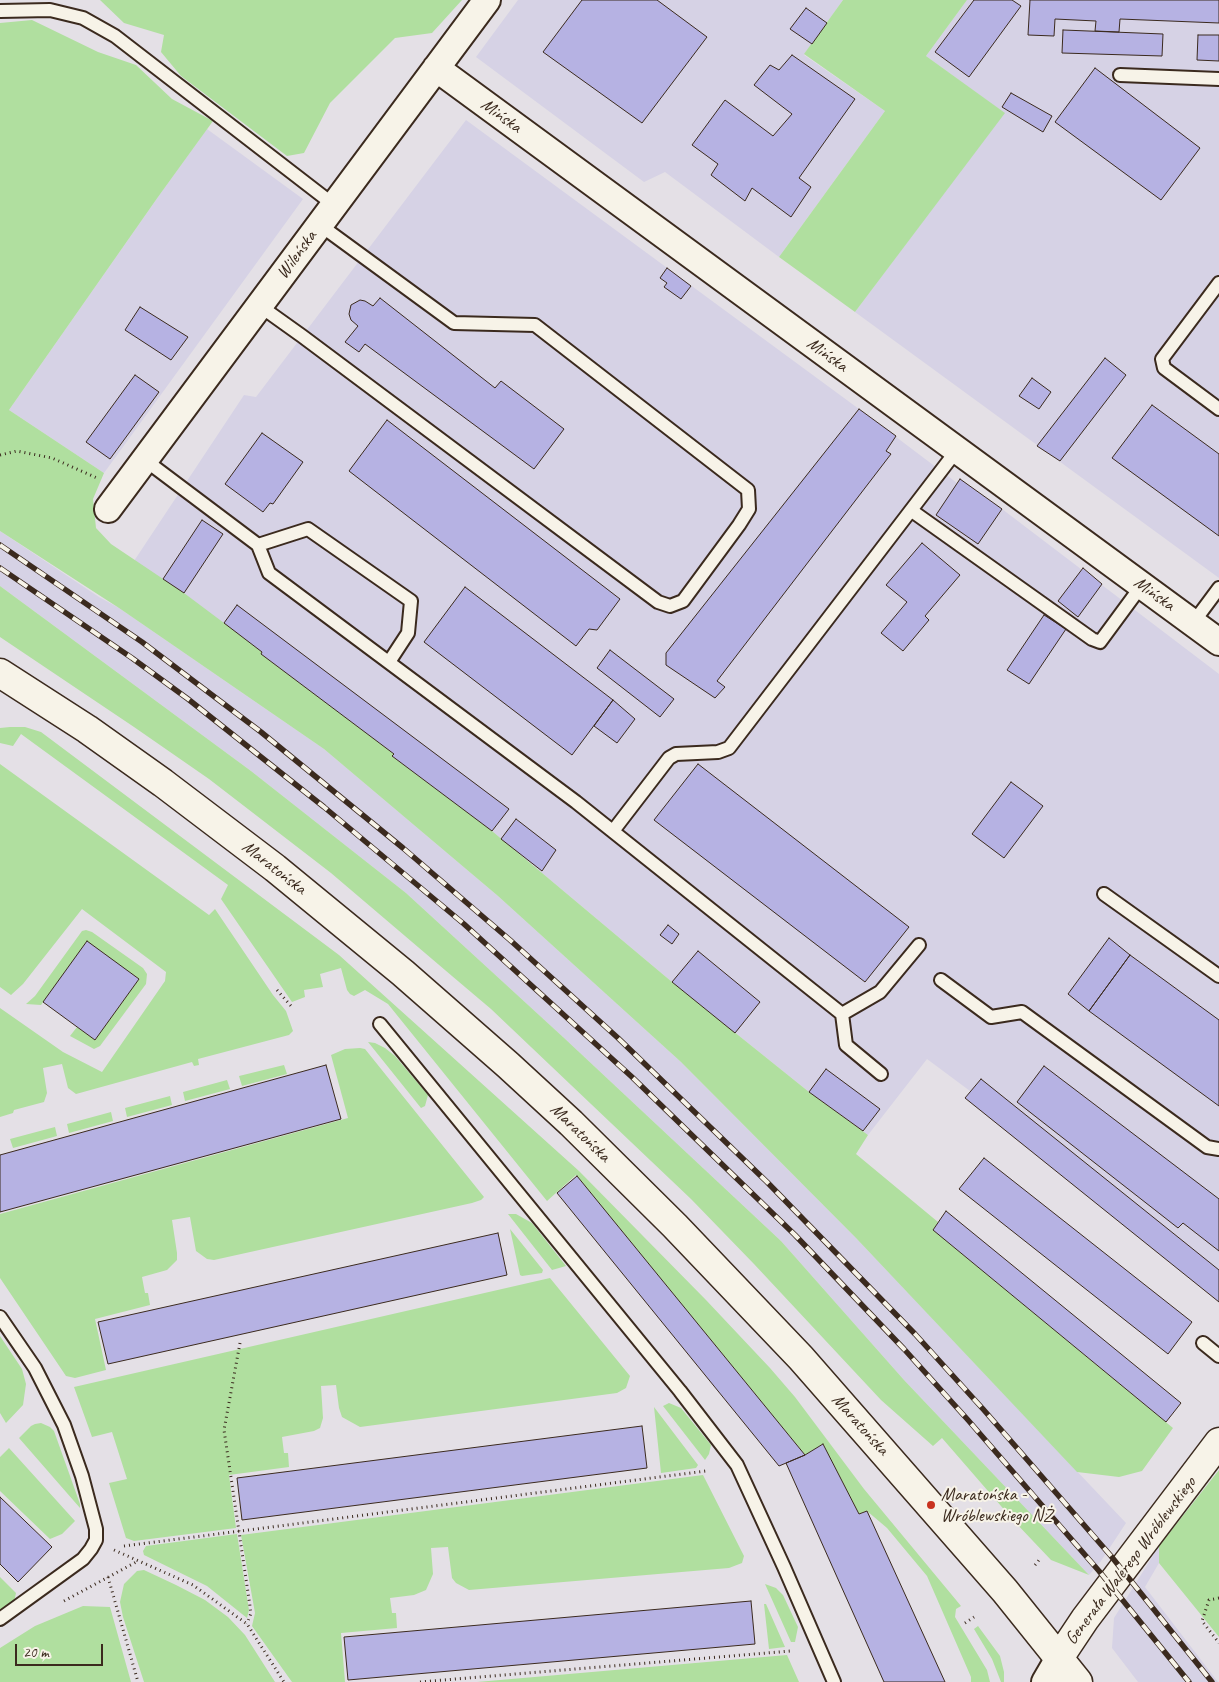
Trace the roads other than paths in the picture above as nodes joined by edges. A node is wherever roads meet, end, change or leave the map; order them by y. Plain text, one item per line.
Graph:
1 (486, 0) edge
2 (0, 11) edge
3 (436, 68) junction
4 (1120, 75) dead end
5 (1219, 79) edge
6 (327, 215) junction
7 (1219, 283) edge
8 (260, 306) junction
9 (1219, 409) edge
10 (957, 450) junction
11 (145, 460) junction
12 (116, 499) road end
13 (912, 511) junction
14 (258, 545) junction
15 (1142, 585) junction
16 (1219, 588) edge
17 (1193, 623) junction
18 (1219, 642) edge
19 (389, 662) junction
20 (0, 673) edge
21 (613, 831) junction
22 (1104, 894) dead end
23 (919, 945) dead end
24 (1219, 976) edge
25 (941, 980) dead end
26 (842, 1014) junction
27 (380, 1024) dead end
28 (881, 1074) dead end
29 (1219, 1149) edge
30 (0, 1317) edge
31 (1203, 1343) dead end
32 (1219, 1356) edge
33 (1219, 1442) edge
34 (0, 1619) edge
35 (1060, 1658) junction
36 (834, 1682) edge
37 (1045, 1682) edge
38 (1078, 1682) edge

1 - 3 street, Wileńska
2 - 6 lane
3 - 6 street, Wileńska
3 - 10 street, Mińska
4 - 5 lane
6 - 8 street, Wileńska
6 - 8 lane
7 - 9 lane
8 - 11 street, Wileńska
10 - 13 lane
10 - 15 street, Mińska
11 - 12 street, Wileńska
11 - 14 lane
13 - 15 lane
13 - 21 lane
14 - 19 lane
14 - 19 lane
15 - 17 street, Mińska
16 - 17 lane
17 - 18 street, Mińska
19 - 21 lane
20 - 35 street, Maratońska
21 - 26 lane
22 - 24 lane
23 - 26 lane
25 - 29 lane
26 - 28 lane
27 - 36 lane
30 - 34 lane
31 - 32 lane
33 - 35 street, Generała Walerego Wróblewskiego
35 - 37 street, Generała Walerego Wróblewskiego
35 - 38 street, Maratońska

